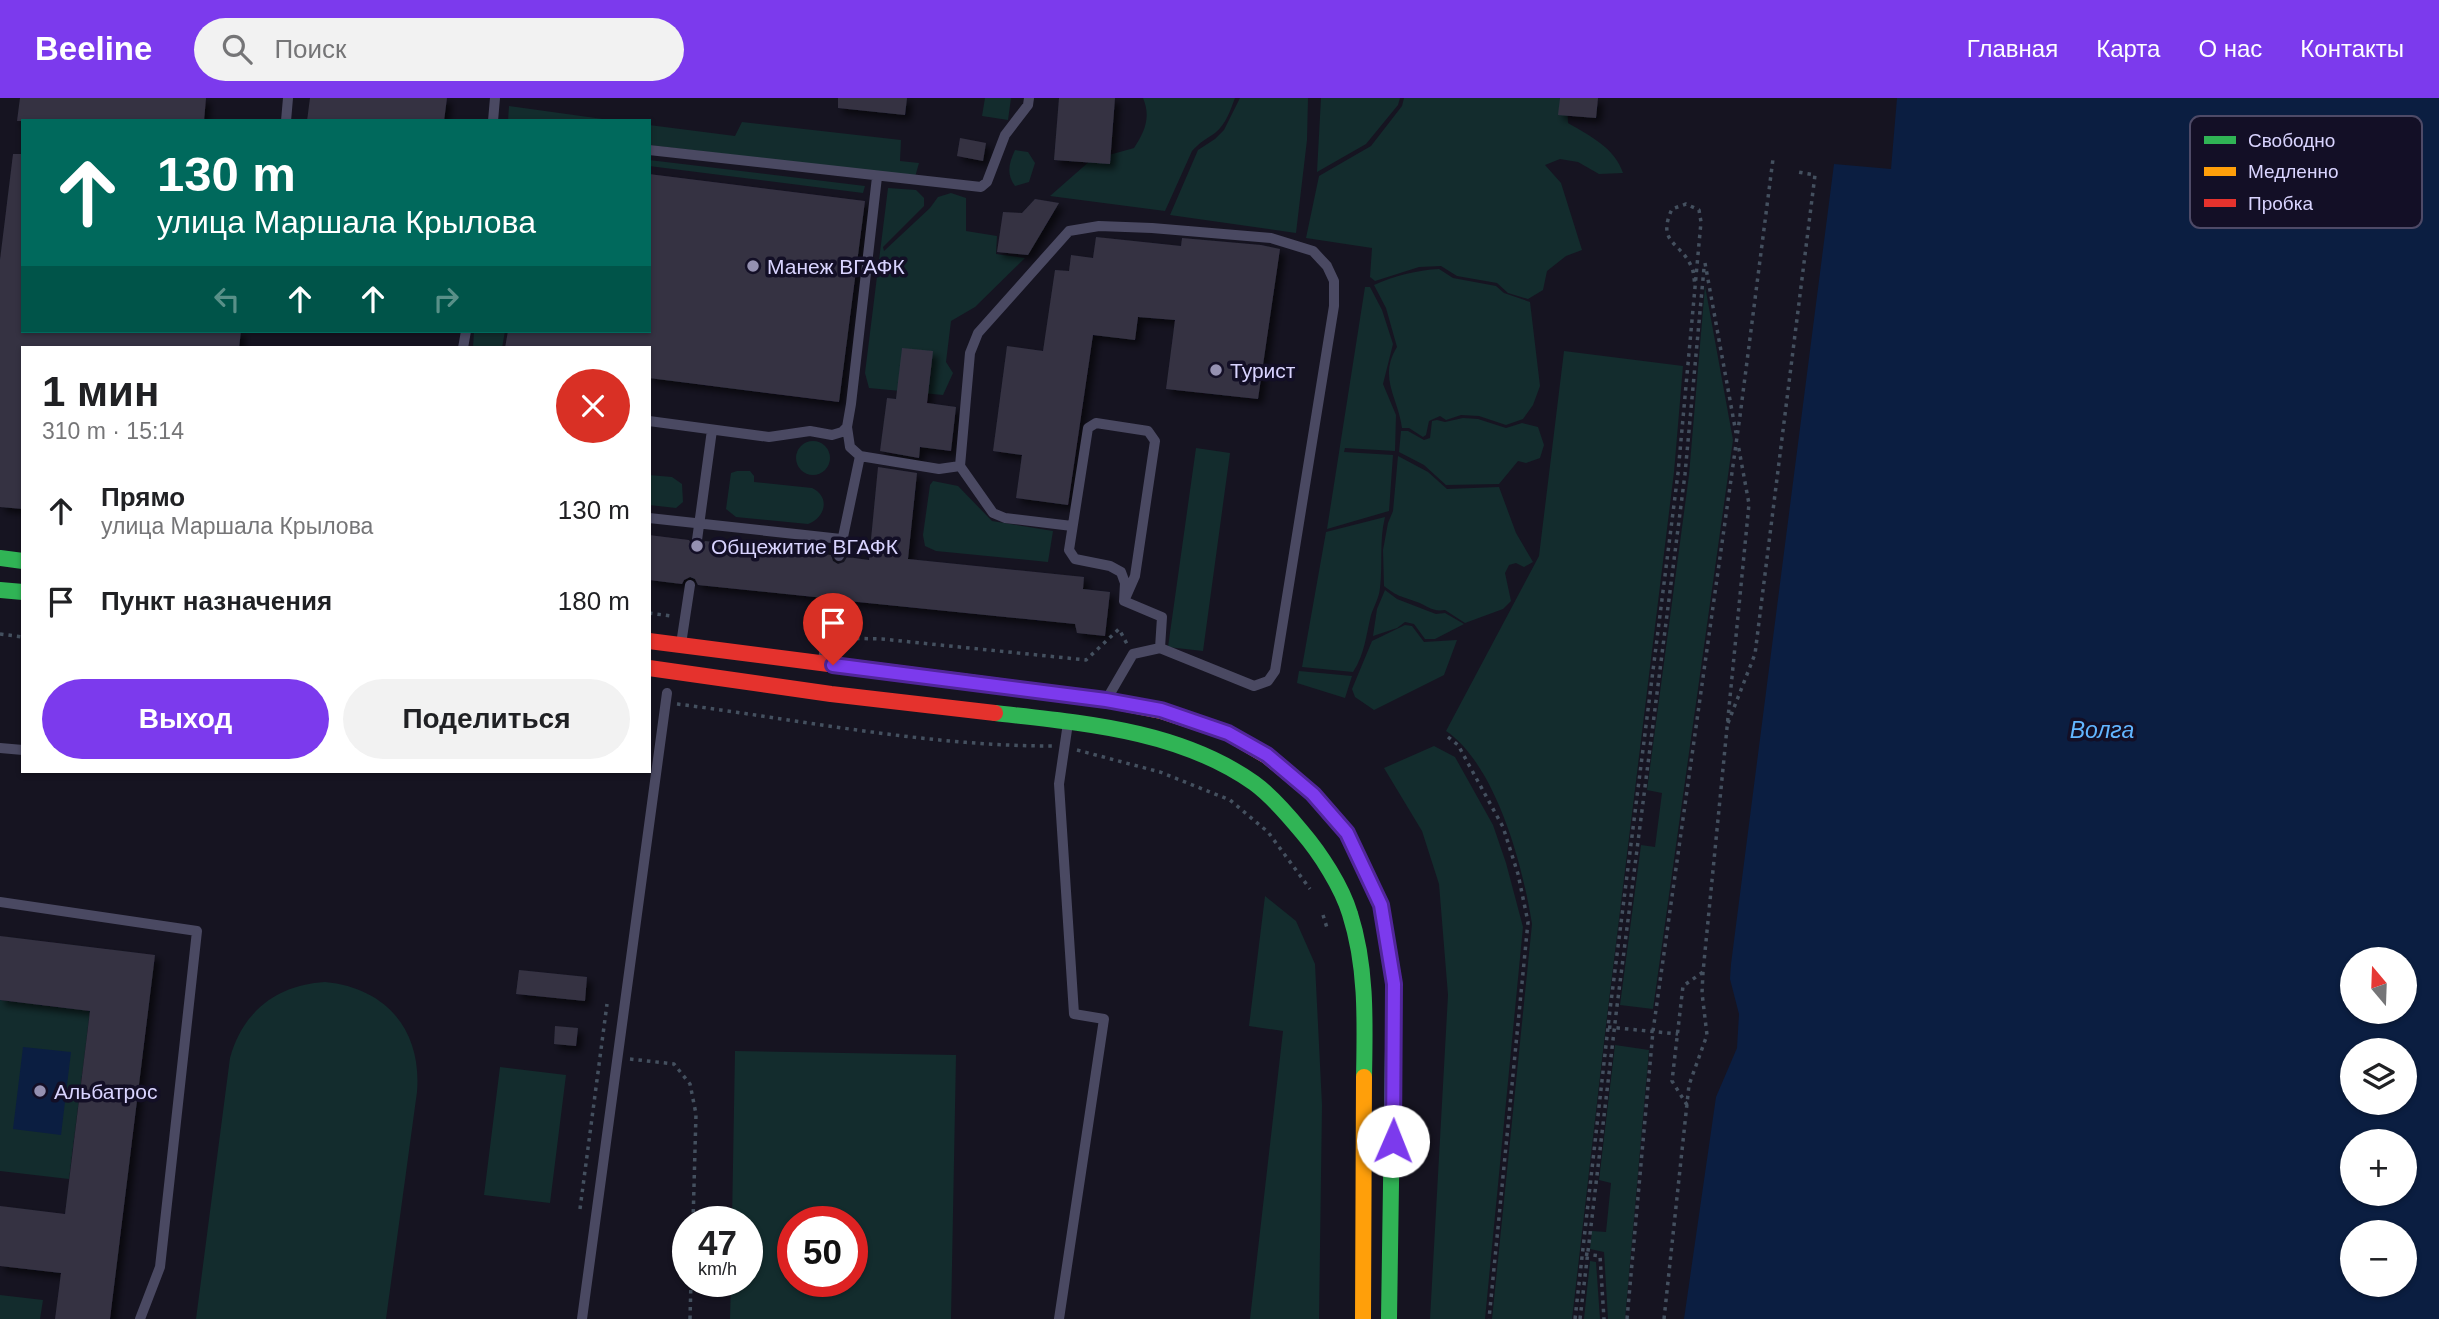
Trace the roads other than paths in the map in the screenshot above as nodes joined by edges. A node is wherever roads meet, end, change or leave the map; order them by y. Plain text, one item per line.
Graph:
1 (288, 98) edge
2 (495, 98) edge
3 (1029, 98) edge
4 (286, 119) edge
5 (493, 119) edge
6 (651, 150) edge
7 (877, 177) junction
8 (651, 421) edge
9 (847, 427) junction
10 (712, 430) junction
11 (860, 456) junction
12 (960, 466) junction
13 (651, 518) edge
14 (699, 524) junction
15 (1072, 526) junction
16 (841, 539) junction
17 (696, 540) dead end
18 (839, 556) dead end
19 (0, 558) edge
20 (21, 561) edge
21 (690, 585) dead end
22 (0, 590) edge
23 (21, 593) edge
24 (1124, 601) junction
25 (831, 602) dead end
26 (651, 641) edge
27 (681, 645) junction
28 (1160, 648) junction
29 (828, 664) junction
30 (651, 668) edge
31 (831, 694) junction
32 (667, 698) road end
33 (1106, 700) junction
34 (1069, 721) junction
35 (0, 748) edge
36 (21, 750) edge
37 (0, 902) edge
38 (140, 1319) edge
39 (582, 1319) edge
40 (1059, 1319) edge
41 (1363, 1319) edge
42 (1389, 1319) edge

1 - 4 lane
2 - 5 lane
3 - 7 lane
6 - 7 lane
7 - 9 lane
8 - 10 lane
9 - 10 lane
9 - 11 lane
10 - 14 lane
11 - 12 lane
11 - 16 lane
12 - 15 lane
12 - 28 lane
13 - 14 lane
14 - 16 lane
14 - 17 lane
15 - 24 lane
15 - 24 lane
16 - 18 lane
19 - 20 main road
21 - 27 lane
22 - 23 main road
24 - 28 lane
25 - 29 lane
26 - 27 main road
27 - 29 main road
28 - 33 lane
29 - 31 main road
29 - 33 main road
30 - 31 main road
31 - 34 main road
32 - 39 lane
33 - 42 main road
34 - 40 lane
34 - 41 main road
35 - 36 lane
37 - 38 lane

